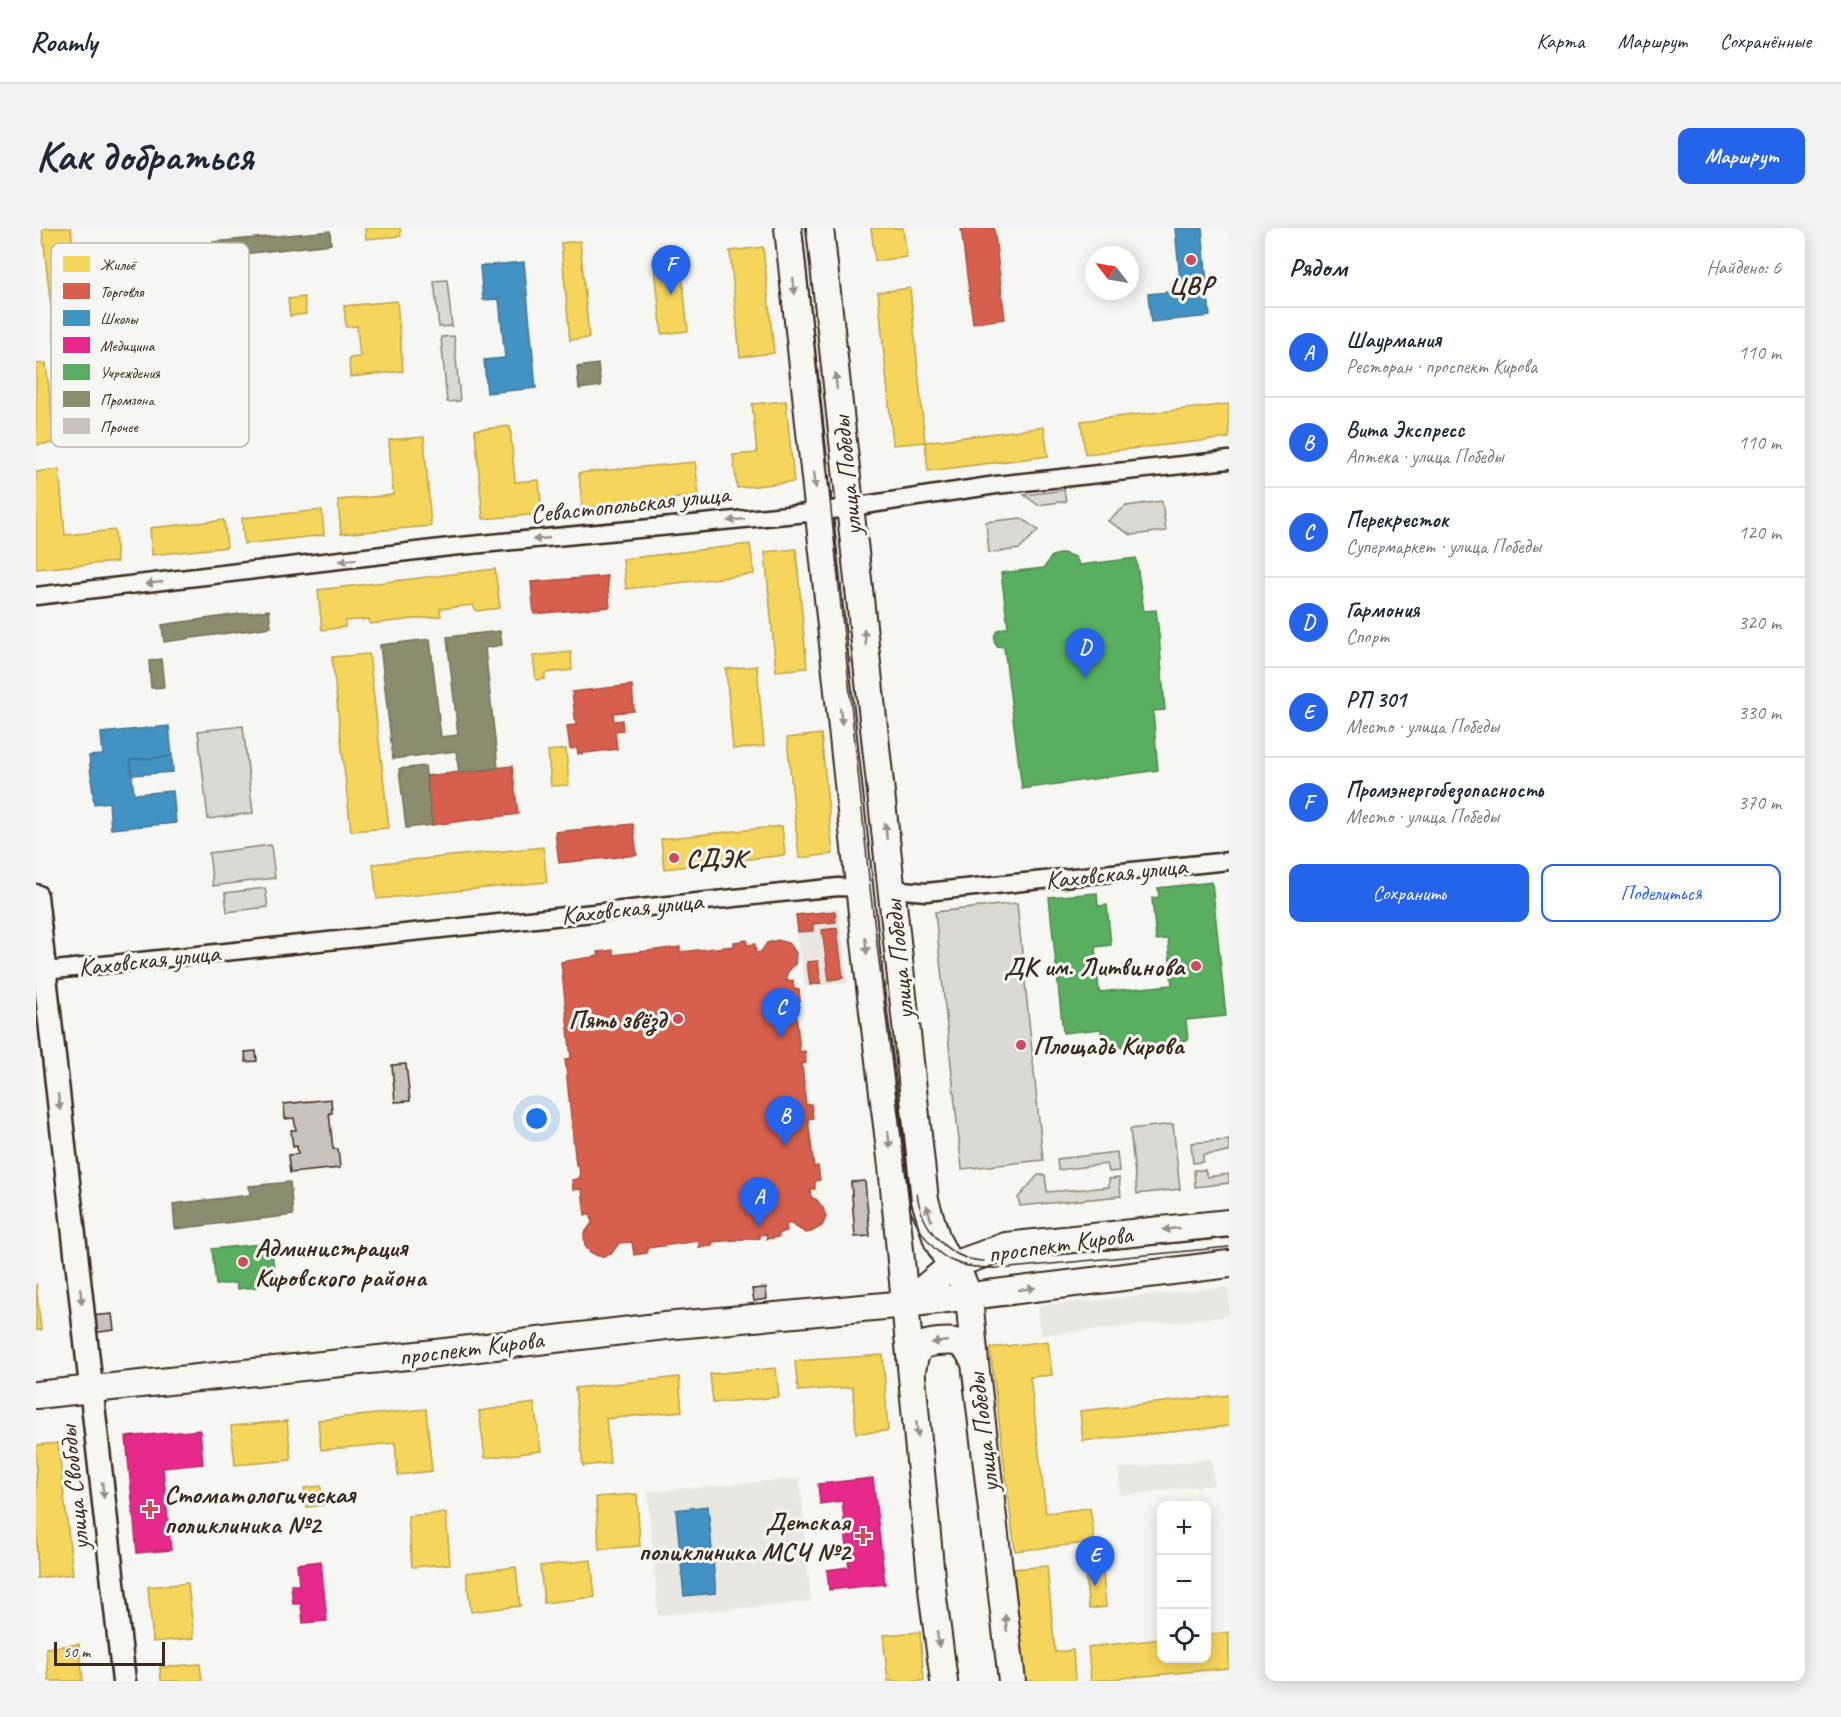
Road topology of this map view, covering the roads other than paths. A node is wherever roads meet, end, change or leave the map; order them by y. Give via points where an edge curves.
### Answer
1 (788, 228) edge
2 (820, 228) edge
3 (1229, 460) edge
4 (850, 507) junction
5 (806, 513) junction
6 (36, 596) edge
7 (1229, 861) edge
8 (860, 888) junction
9 (891, 889) junction
10 (36, 896) edge
11 (40, 972) edge
12 (1229, 1223) edge
13 (1229, 1264) edge
14 (951, 1266) junction
15 (969, 1296) junction
16 (906, 1304) junction
17 (975, 1363) junction
18 (912, 1370) junction
19 (91, 1389) junction
20 (36, 1395) edge
21 (124, 1681) edge
22 (944, 1681) edge
23 (1012, 1681) edge

1 -> 5 main road, улица Победы
4 -> 2 main road, улица Победы
3 - 4 street, Севастопольская улица via 996,485
4 - 5 street, Севастопольская улица
9 -> 4 main road, улица Победы
5 -> 6 street, Севастопольская улица via 450,547
5 -> 8 main road, улица Победы
7 - 9 street, Каховская улица via 926,892
8 - 9 main road, Каховская улица
8 - 11 street, Каховская улица via 838,887 554,916
8 -> 16 main road, улица Победы
14 -> 9 main road, улица Победы via 937,1240 925,1200
10 - 11 street, улица Свободы
11 -> 19 street, улица Свободы
12 -> 14 main road, проспект Кирова via 1006,1246
15 -> 13 main road, проспект Кирова
14 - 15 main road, улица Победы
14 - 16 main road, проспект Кирова
15 - 16 main road, проспект Кирова
15 - 17 main road, улица Победы
16 - 18 main road, улица Победы
16 - 19 main road, проспект Кирова
17 -> 18 main road via 968,1350 954,1341 920,1348
23 -> 17 main road, улица Победы
18 -> 22 main road, улица Победы
19 - 20 main road, проспект Кирова
19 -> 21 street, улица Свободы

